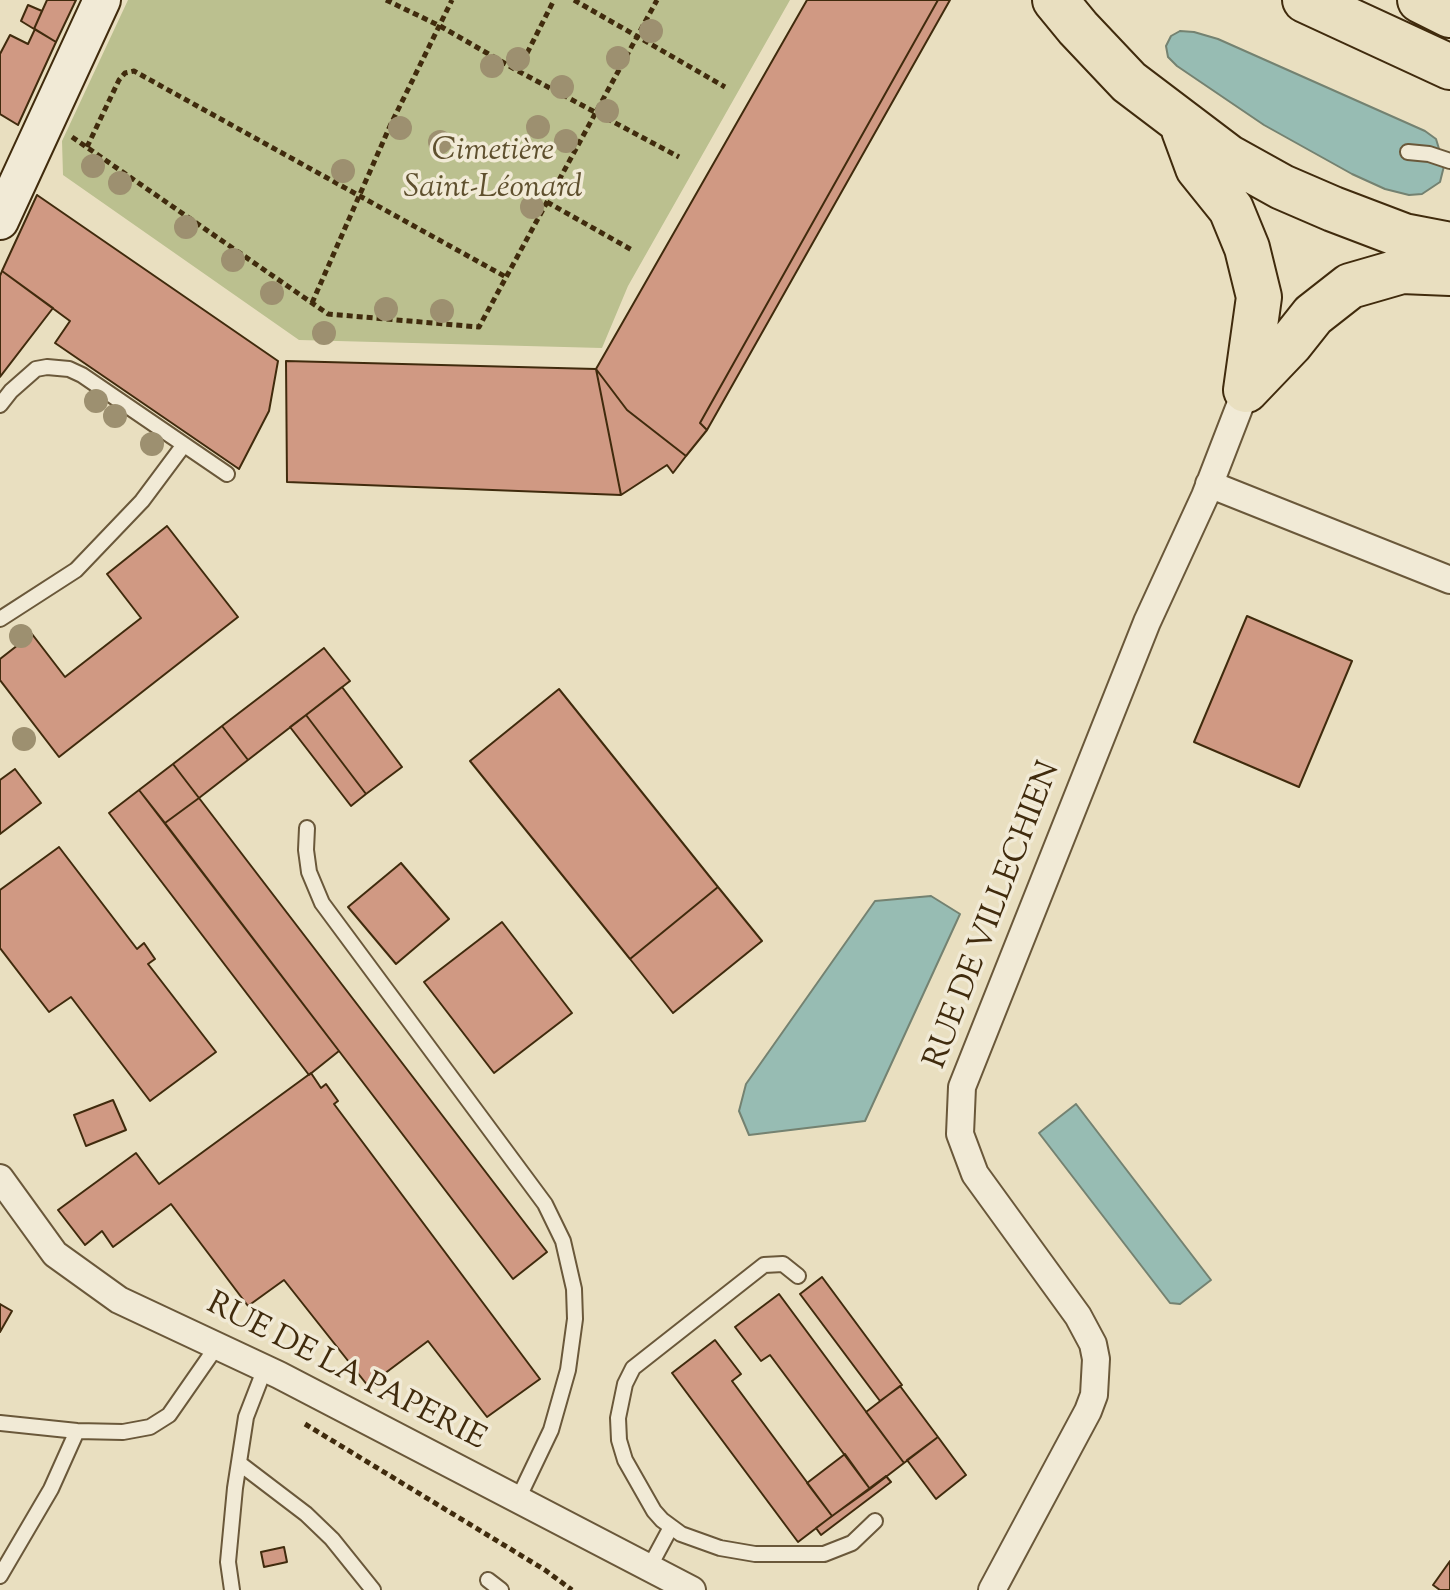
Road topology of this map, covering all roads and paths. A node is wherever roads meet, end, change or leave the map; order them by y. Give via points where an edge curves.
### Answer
1 (102, 0) edge
2 (386, 0) edge
3 (452, 0) edge
4 (554, 0) edge
5 (574, 0) edge
6 (657, 0) edge
7 (1055, 0) edge
8 (1305, 0) edge
9 (1420, 0) edge
10 (1450, 15) edge
11 (440, 26) junction
12 (637, 36) junction
13 (1450, 67) edge
14 (518, 71) junction
15 (725, 87) dead end
16 (596, 112) junction
17 (1182, 124) junction
18 (66, 133) dead end
19 (87, 147) junction
20 (1408, 152) dead end
21 (679, 157) dead end
22 (1450, 161) edge
23 (359, 195) junction
24 (547, 202) junction
25 (0, 221) edge
26 (1450, 245) edge
27 (632, 250) dead end
28 (1450, 273) edge
29 (506, 277) junction
30 (312, 303) junction
31 (1246, 390) junction
32 (0, 405) edge
33 (183, 446) junction
34 (227, 474) dead end
35 (1209, 484) junction
36 (1450, 580) edge
37 (0, 619) edge
38 (307, 828) dead end
39 (2, 1185) edge
40 (798, 1276) dead end
41 (217, 1346) junction
42 (265, 1368) junction
43 (0, 1423) edge
44 (303, 1423) dead end
45 (77, 1431) junction
46 (239, 1463) junction
47 (518, 1499) junction
48 (875, 1521) dead end
49 (671, 1527) junction
50 (649, 1568) junction
51 (0, 1576) edge
52 (488, 1580) dead end
53 (232, 1590) edge
54 (373, 1590) edge
55 (501, 1590) edge
56 (572, 1590) edge
57 (692, 1590) edge
58 (992, 1590) edge

1 - 25 street
2 - 11 path
3 - 11 path
4 - 14 path
5 - 12 path
6 - 12 path
7 - 17 highway via 1129,82
8 - 13 highway
9 - 10 highway
11 - 14 path
11 - 23 path
12 - 15 path
12 - 16 path
14 - 16 path
16 - 21 path
16 - 24 path
17 - 26 highway via 1282,187 1404,236
17 - 31 highway via 1198,168 1231,209 1259,297
18 - 19 path
19 - 23 path via 122,76 134,71
19 - 30 path
20 - 22 lane
23 - 29 path
23 - 30 path
24 - 27 path
24 - 29 path
28 - 31 highway via 1402,271 1350,286 1313,315
29 - 30 path via 479,327 328,314
31 - 35 street, RUE DE VILLECHIEN
32 - 33 lane via 36,369 69,369
33 - 34 lane
33 - 37 lane via 142,501 76,570
35 - 36 street
35 - 58 street, RUE DE VILLECHIEN via 1147,622 962,1087 960,1134 975,1174 1078,1316 1096,1359 1088,1411
38 - 47 lane via 309,872 322,903 545,1204 563,1241 574,1289 568,1370 551,1430
39 - 41 street, RUE DE LA PAPERIE via 55,1254 119,1300
40 - 49 lane via 783,1264 764,1265 633,1368 620,1401 619,1440 654,1511
41 - 42 street, RUE DE LA PAPERIE
41 - 45 lane via 160,1421 123,1432
42 - 46 lane via 246,1417
42 - 47 street, RUE DE LA PAPERIE
43 - 45 lane
44 - 56 path
45 - 51 lane via 51,1489
46 - 53 lane via 228,1562
46 - 54 lane via 306,1514
47 - 50 street, RUE DE LA PAPERIE
48 - 49 lane via 852,1543 811,1556 720,1548
49 - 50 lane
50 - 57 street, RUE DE LA PAPERIE
52 - 55 lane

